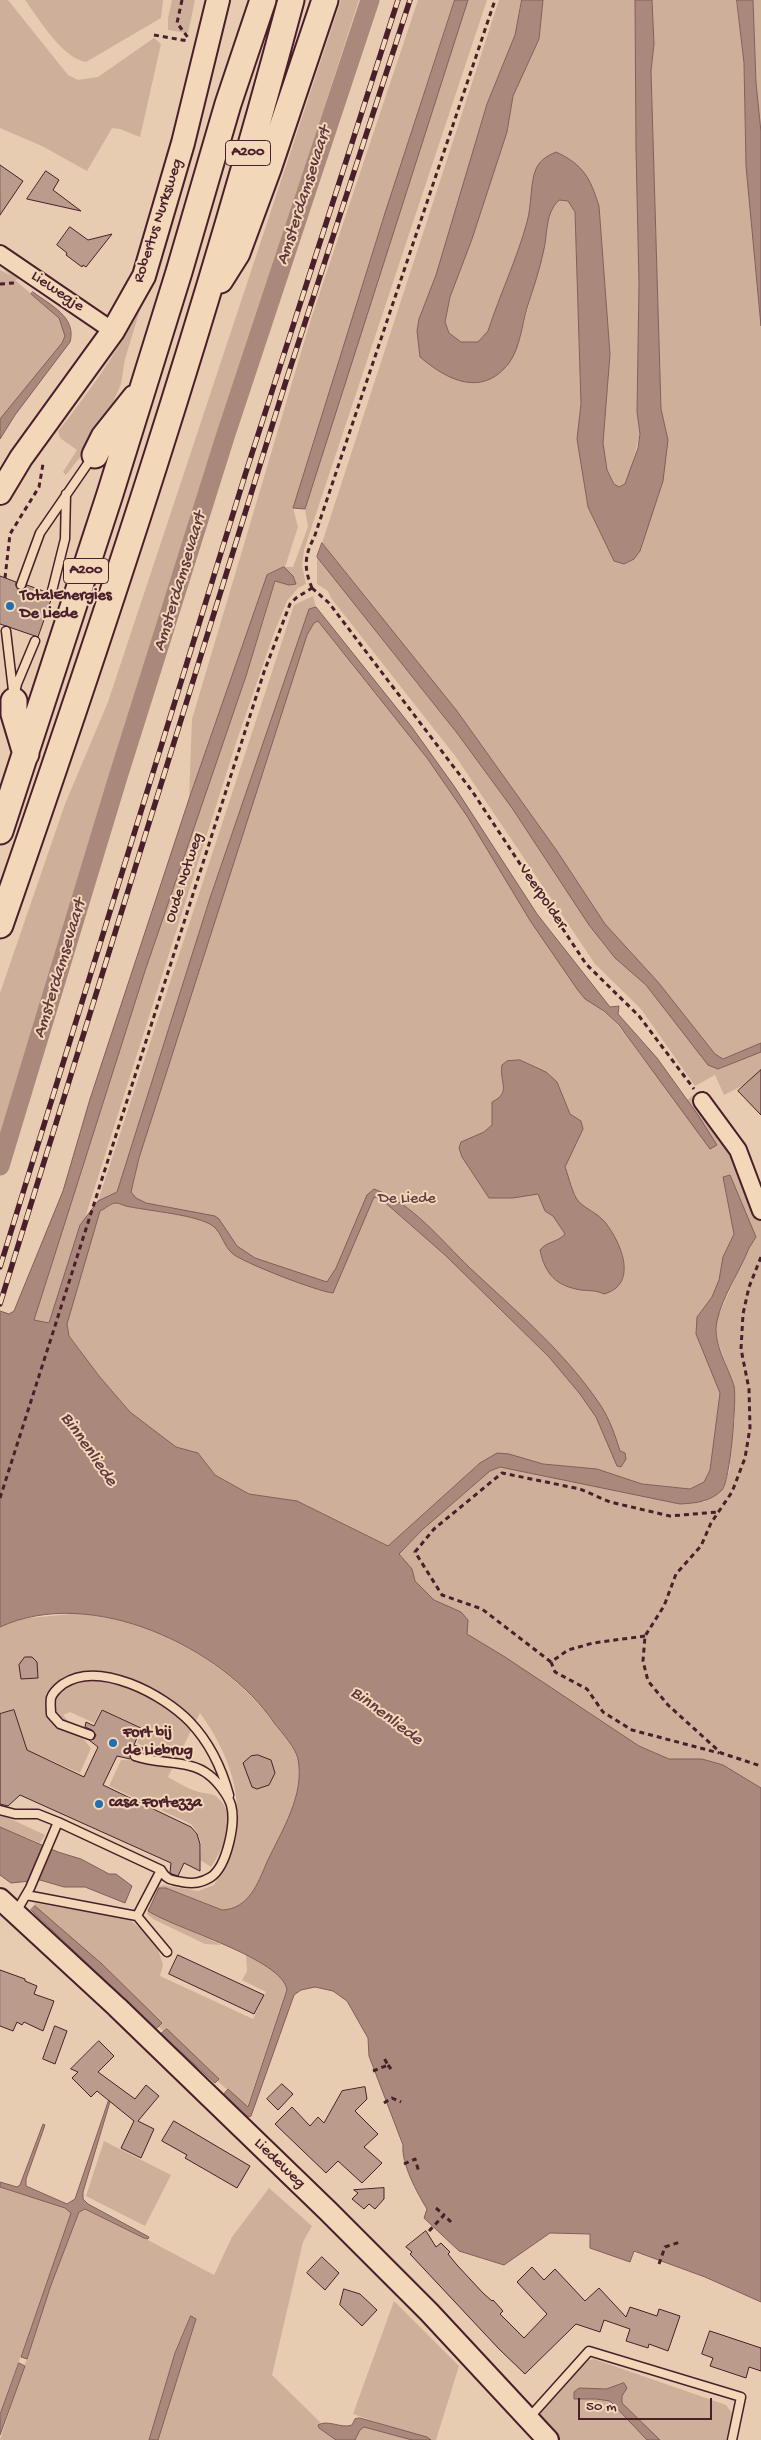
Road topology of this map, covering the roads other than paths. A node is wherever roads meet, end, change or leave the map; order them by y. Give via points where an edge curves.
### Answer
1 (218, 0) edge
2 (248, 0) edge
3 (263, 0) edge
4 (291, 0) edge
5 (325, 0) edge
6 (228, 104) junction
7 (0, 254) edge
8 (204, 305) junction
9 (113, 331) junction
10 (143, 389) junction
11 (95, 454) joint
12 (0, 493) edge
13 (66, 494) junction
14 (21, 585) dead end
15 (50, 595) dead end
16 (6, 631) dead end
17 (35, 641) dead end
18 (14, 701) junction
19 (26, 754) junction
20 (0, 831) edge
21 (0, 925) edge
22 (702, 1101) road end
23 (761, 1211) edge
24 (90, 1735) dead end
25 (136, 1756) dead end
26 (231, 1804) junction
27 (0, 1810) edge
28 (58, 1822) junction
29 (161, 1870) junction
30 (24, 1898) junction
31 (0, 1899) edge
32 (137, 1916) junction
33 (167, 1952) dead end
34 (527, 2420) junction
35 (548, 2440) edge
36 (732, 2440) edge

1 - 9 main road, Robertus Nurksweg via 184,143 150,255 136,293
2 - 6 main road, A200
3 - 6 main road, A200
4 - 8 main road, A200
5 - 8 main road, A200 via 237,253
6 - 10 main road, A200
7 - 9 street, Liewegje
8 - 21 main road, A200 via 96,644
9 - 12 main road, Robertus Nurksweg via 21,458
10 - 11 main road, A200 via 104,437
10 - 19 main road, A200
11 - 13 lane, A200
13 - 14 lane, A200 via 40,533
13 - 15 lane, A200 via 65,539
16 - 18 lane
17 - 18 lane via 17,684
18 - 19 main road via 14,714
19 - 20 main road, A200
22 - 23 street via 738,1150
24 - 26 lane via 60,1724 51,1714 51,1698 58,1688 73,1678 90,1676 120,1680 147,1692 190,1721 204,1739 218,1765
25 - 26 lane via 150,1762 191,1765 208,1774
26 - 29 lane via 233,1826 225,1856 213,1876 196,1884 165,1878
27 - 28 lane via 38,1814
28 - 29 lane
28 - 30 lane
29 - 32 lane
30 - 31 street, Liedeweg
30 - 32 lane
30 - 34 street, Liedeweg via 429,2312
32 - 33 lane
34 - 35 street, Liedeweg
34 - 36 lane via 589,2350 741,2397

